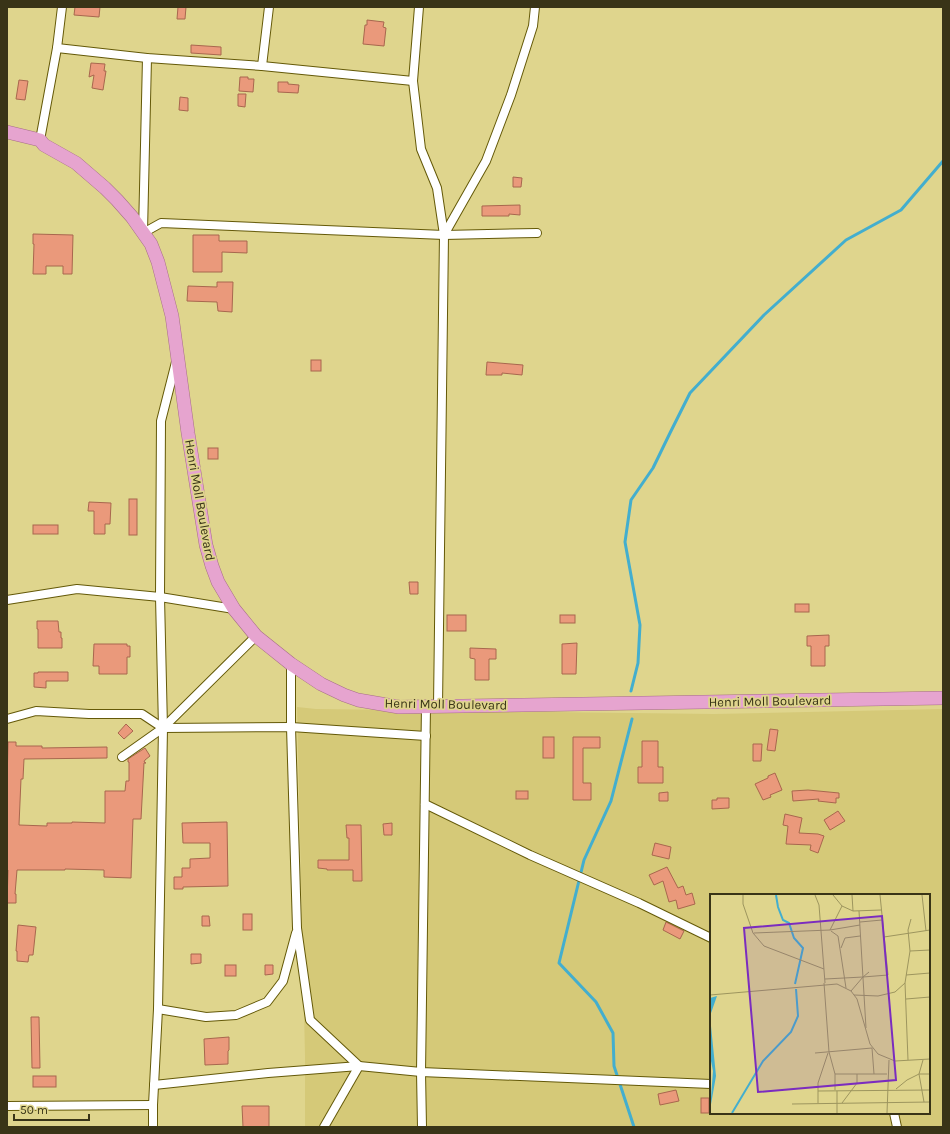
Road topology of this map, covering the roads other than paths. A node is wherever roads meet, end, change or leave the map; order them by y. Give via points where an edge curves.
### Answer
1 (62, 7) edge
2 (269, 7) edge
3 (419, 7) edge
4 (535, 7) edge
5 (57, 48) junction
6 (147, 58) junction
7 (262, 66) junction
8 (413, 81) junction
9 (7, 132) edge
10 (40, 140) junction
11 (143, 233) junction
12 (537, 233) dead end
13 (444, 235) junction
14 (178, 353) junction
15 (160, 596) junction
16 (7, 600) edge
17 (234, 609) junction
18 (256, 636) junction
19 (291, 664) junction
20 (943, 698) edge
21 (432, 706) junction
22 (7, 719) edge
23 (291, 727) junction
24 (162, 728) junction
25 (426, 736) junction
26 (122, 757) dead end
27 (425, 804) junction
28 (297, 928) junction
29 (710, 938) edge
30 (158, 1009) junction
31 (359, 1066) junction
32 (421, 1072) junction
33 (710, 1084) edge
34 (154, 1086) junction
35 (153, 1105) junction
36 (7, 1106) edge
37 (894, 1114) edge
38 (153, 1127) edge
39 (324, 1127) edge
40 (422, 1127) edge
41 (897, 1127) edge

1 - 5 street
2 - 7 street
3 - 8 street
4 - 13 street via 533,26 516,82 486,161
5 - 6 street
5 - 10 street
6 - 7 street
6 - 11 street
7 - 8 street
8 - 13 street via 421,149 437,188
9 - 10 highway, Henri Moll Boulevard
10 - 11 highway, Henri Moll Boulevard via 44,145 76,163 105,188 132,216
11 - 13 street via 161,223
11 - 14 highway, Henri Moll Boulevard via 151,244 158,262 172,316
12 - 13 street
13 - 21 street
14 - 15 street via 161,421
14 - 17 highway, Henri Moll Boulevard via 206,545 218,582
15 - 16 street via 77,589
15 - 17 street
15 - 24 street
17 - 18 highway, Henri Moll Boulevard
18 - 19 highway, Henri Moll Boulevard
18 - 24 street
19 - 21 highway, Henri Moll Boulevard via 322,684 358,700 399,707
19 - 23 street
20 - 21 highway, Henri Moll Boulevard
21 - 25 street
22 - 24 street via 36,711 142,714
23 - 24 street
23 - 25 street
23 - 28 street
24 - 26 street
24 - 30 street
25 - 27 street
27 - 29 street
27 - 32 street
28 - 30 street via 283,982 267,1002 236,1015 206,1017
28 - 31 street via 310,1020
30 - 34 street
31 - 32 street
31 - 34 street
31 - 39 street
32 - 33 street
32 - 40 street
34 - 35 street
35 - 36 street
35 - 38 street
37 - 41 street

